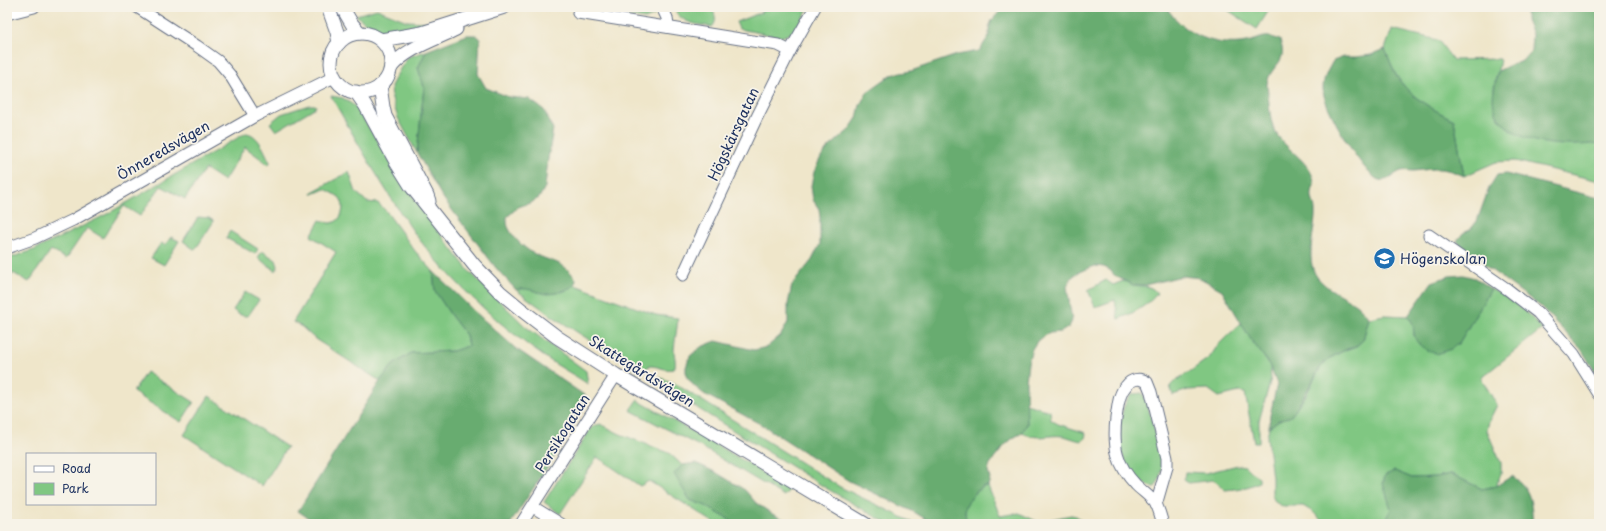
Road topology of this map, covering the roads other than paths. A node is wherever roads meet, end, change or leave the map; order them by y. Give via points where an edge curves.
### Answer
1 (34, 7) edge
2 (137, 7) edge
3 (328, 7) edge
4 (342, 7) edge
5 (662, 7) edge
6 (815, 7) edge
7 (501, 8) edge
8 (578, 13) dead end
9 (7, 14) edge
10 (668, 27) junction
11 (360, 33) junction
12 (381, 40) junction
13 (339, 43) junction
14 (790, 51) junction
15 (391, 67) junction
16 (334, 77) junction
17 (380, 86) junction
18 (356, 92) junction
19 (254, 116) junction
20 (431, 210) junction
21 (1429, 235) dead end
22 (7, 248) edge
23 (683, 275) dead end
24 (616, 375) junction
25 (1599, 394) edge
26 (1156, 505) junction
27 (533, 507) junction
28 (521, 524) edge
29 (561, 524) edge
30 (865, 524) edge
31 (1164, 524) edge

1 - 9 street
2 - 19 street via 218,61 230,75
3 - 13 street
4 - 11 street
5 - 10 street
6 - 14 street, Högskärsgatan
7 - 12 street via 422,33
7 - 15 street via 411,50
8 - 10 street
10 - 14 street via 778,45
11 - 12 street via 370,34
11 - 13 street via 350,35
12 - 15 street via 390,53
13 - 16 street via 332,56
14 - 23 street, Högskärsgatan
15 - 17 street via 386,80
16 - 18 street, Skattegårdsvägen via 343,87
16 - 19 street, Önneredsvägen
17 - 18 street via 370,92
17 - 20 street, Skattegårdsvägen via 385,116 427,195
18 - 20 street, Skattegårdsvägen via 407,180
19 - 22 street, Önneredsvägen via 73,220
20 - 24 street, Skattegårdsvägen via 466,257 500,292 557,337
21 - 25 street via 1538,313 1574,354
24 - 27 street, Persikogatan
24 - 30 street, Skattegårdsvägen
26 - 26 street via 1167,468 1167,458 1151,392 1147,382 1139,379 1126,385 1121,394 1114,433 1116,452 1121,466 1130,478
26 - 31 street
27 - 28 street, Persikogatan
27 - 29 street

